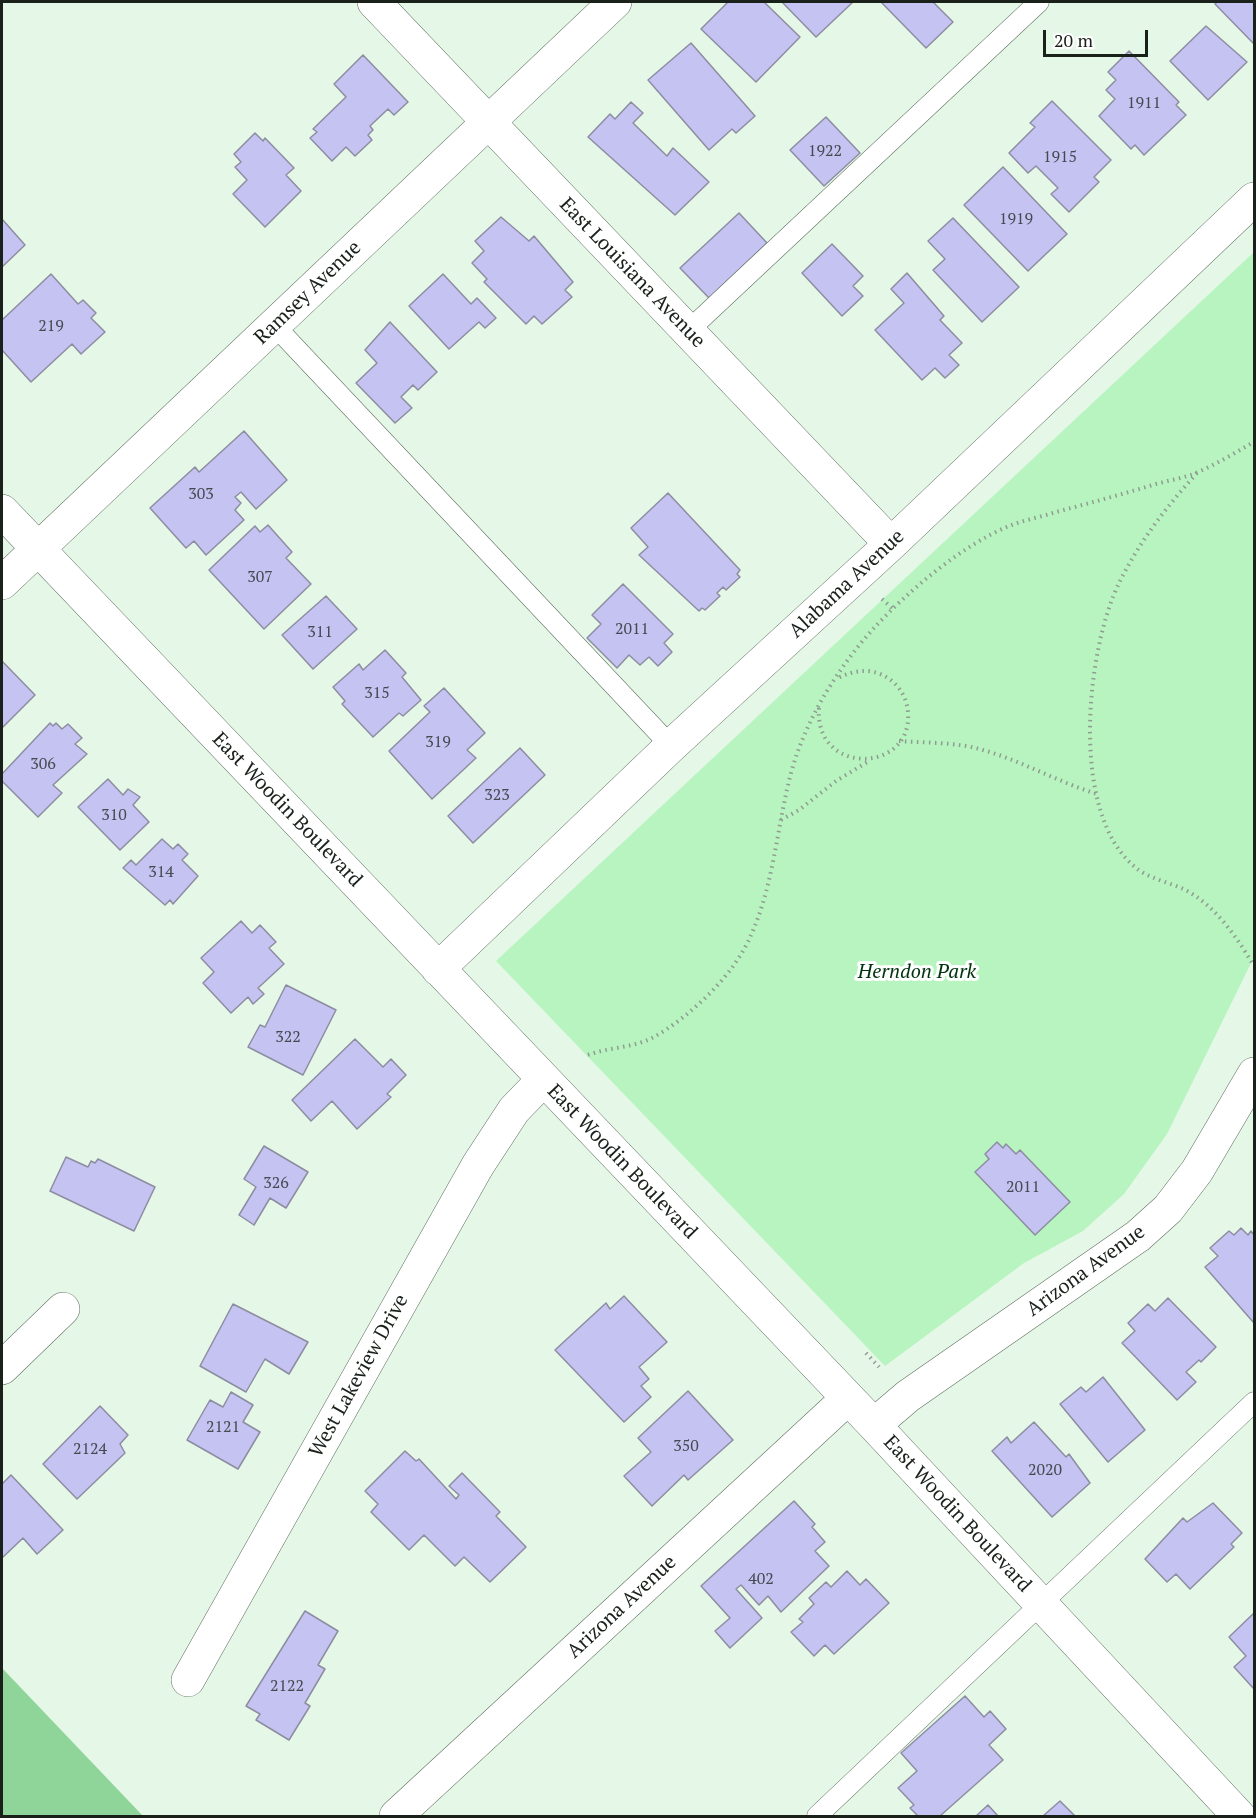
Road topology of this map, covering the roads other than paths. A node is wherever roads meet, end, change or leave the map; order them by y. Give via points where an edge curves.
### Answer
1 (374, 2) edge
2 (615, 2) edge
3 (1039, 2) edge
4 (488, 121) junction
5 (1254, 199) edge
6 (274, 326) junction
7 (688, 331) junction
8 (2, 511) edge
9 (891, 544) junction
10 (38, 549) junction
11 (2, 584) edge
12 (670, 746) junction
13 (438, 969) junction
14 (1254, 1074) edge
15 (543, 1080) junction
16 (63, 1309) dead end
17 (2, 1368) edge
18 (848, 1398) junction
19 (1254, 1402) edge
20 (874, 1425) junction
21 (1041, 1604) junction
22 (188, 1680) dead end
23 (1254, 1807) edge
24 (396, 1816) edge
25 (818, 1816) edge
26 (1239, 1816) edge
27 (1244, 1816) edge

1 - 4 street, East Louisiana Avenue
2 - 4 street, Ramsey Avenue
3 - 7 lane
4 - 6 street, Ramsey Avenue
4 - 7 street, East Louisiana Avenue
5 - 9 street, Alabama Avenue
6 - 10 street, Ramsey Avenue
6 - 12 lane
7 - 9 street, East Louisiana Avenue
8 - 10 street, East Woodin Boulevard
9 - 12 street, Alabama Avenue
10 - 11 street, Ramsey Avenue
10 - 13 street, East Woodin Boulevard
12 - 13 street, Alabama Avenue
13 - 15 street, East Woodin Boulevard
14 - 20 street, Arizona Avenue via 1197,1171 1168,1209 1138,1236 908,1396
15 - 18 street, East Woodin Boulevard
15 - 22 street, West Lakeview Drive via 514,1110 478,1165
16 - 17 street
18 - 20 street, East Woodin Boulevard
18 - 24 street, Arizona Avenue
19 - 21 lane
20 - 21 street, East Woodin Boulevard
21 - 25 lane
21 - 26 street, East Woodin Boulevard
23 - 27 street

